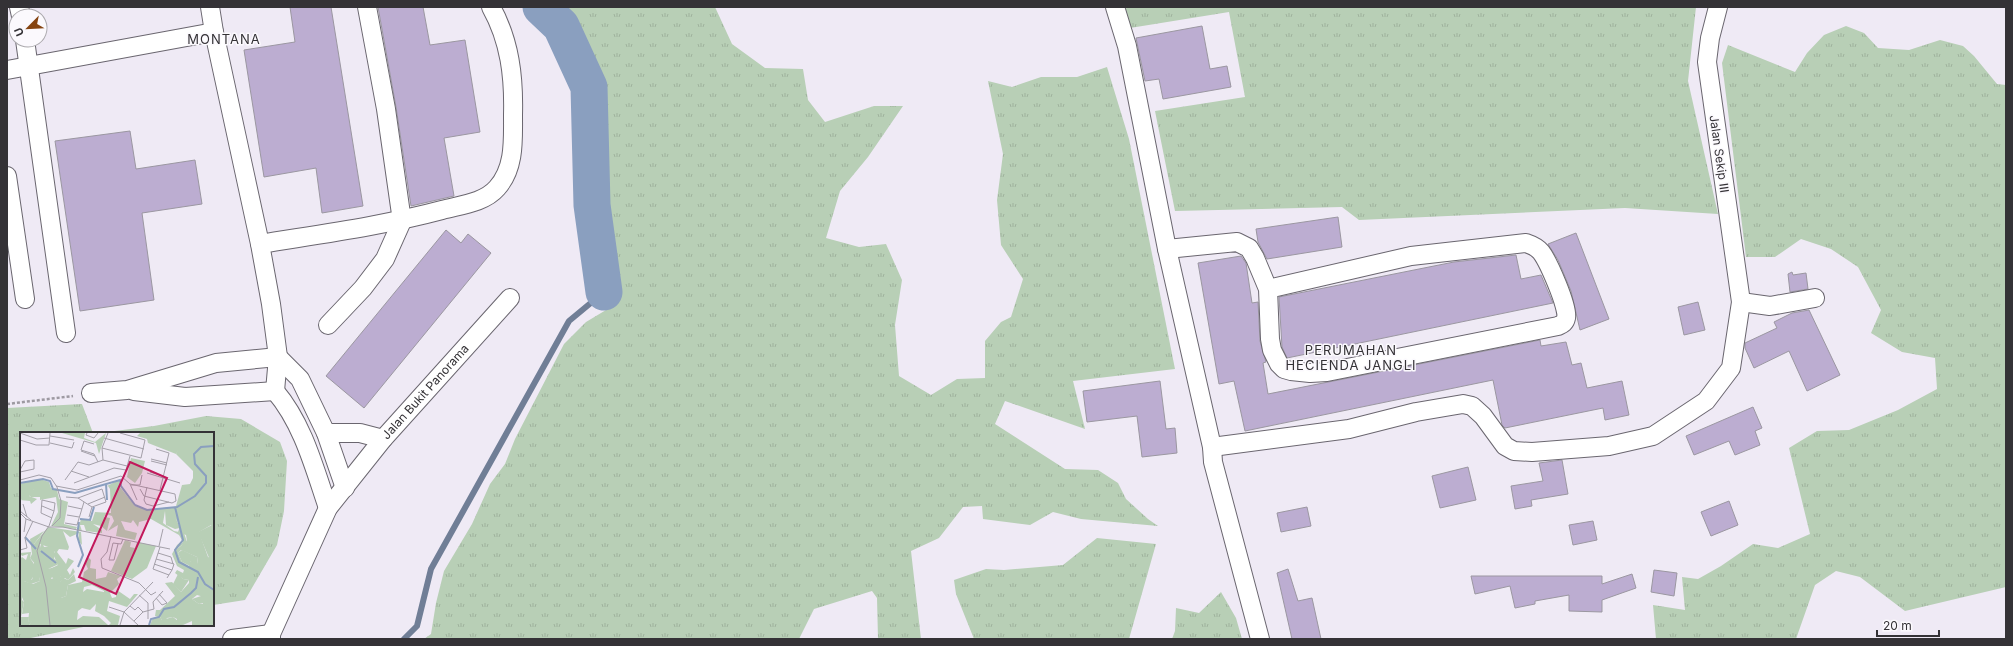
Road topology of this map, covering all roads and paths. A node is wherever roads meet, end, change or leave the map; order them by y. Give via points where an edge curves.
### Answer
1 (210, 7) edge
2 (367, 7) edge
3 (491, 7) edge
4 (1115, 7) edge
5 (1718, 7) edge
6 (214, 32) junction
7 (26, 48) edge
8 (29, 66) junction
9 (7, 70) edge
10 (7, 176) edge
11 (402, 221) junction
12 (260, 244) junction
13 (1167, 249) junction
14 (1268, 289) junction
15 (510, 298) dead end
16 (1815, 298) dead end
17 (25, 299) dead end
18 (1741, 302) junction
19 (328, 325) dead end
20 (66, 333) dead end
21 (278, 357) junction
22 (128, 390) junction
23 (275, 391) junction
24 (91, 393) joint
25 (7, 404) edge
26 (326, 433) junction
27 (383, 439) junction
28 (1212, 447) junction
29 (345, 488) junction
30 (328, 508) junction
31 (271, 637) edge
32 (232, 639) edge
33 (1260, 639) edge

1 - 6 street
2 - 11 street via 386,109
3 - 11 street via 500,22 509,50 514,92 512,152 506,174 497,188 481,199
4 - 13 street via 1127,46
5 - 18 street, Jalan Sekip III via 1706,62
6 - 8 street
6 - 12 street
7 - 8 street
8 - 9 street
8 - 20 street
10 - 17 street
11 - 12 street
11 - 19 street via 385,258 363,288
12 - 21 street
13 - 14 street via 1237,242 1249,248
13 - 28 street
14 - 14 street via 1411,256 1526,243 1534,245 1548,263 1556,279 1567,315 1564,323 1558,326 1310,374 1284,369 1272,350
15 - 27 street, Jalan Bukit Panorama
16 - 18 street via 1770,306
18 - 28 street, Jalan Sekip III via 1731,368 1706,401 1653,436 1609,446 1514,451 1505,446 1472,406 1463,404 1416,412 1349,429
21 - 22 street via 216,363
21 - 23 street
21 - 26 street via 300,379
22 - 23 street via 185,397
22 - 24 street
23 - 30 street via 286,404 305,442
24 - 25 path
26 - 27 street via 360,433
26 - 29 street
27 - 29 street, Jalan Bukit Panorama
28 - 33 street via 1213,462
29 - 30 street, Jalan Bukit Panorama
30 - 31 street, Jalan Bukit Panorama
31 - 32 street

